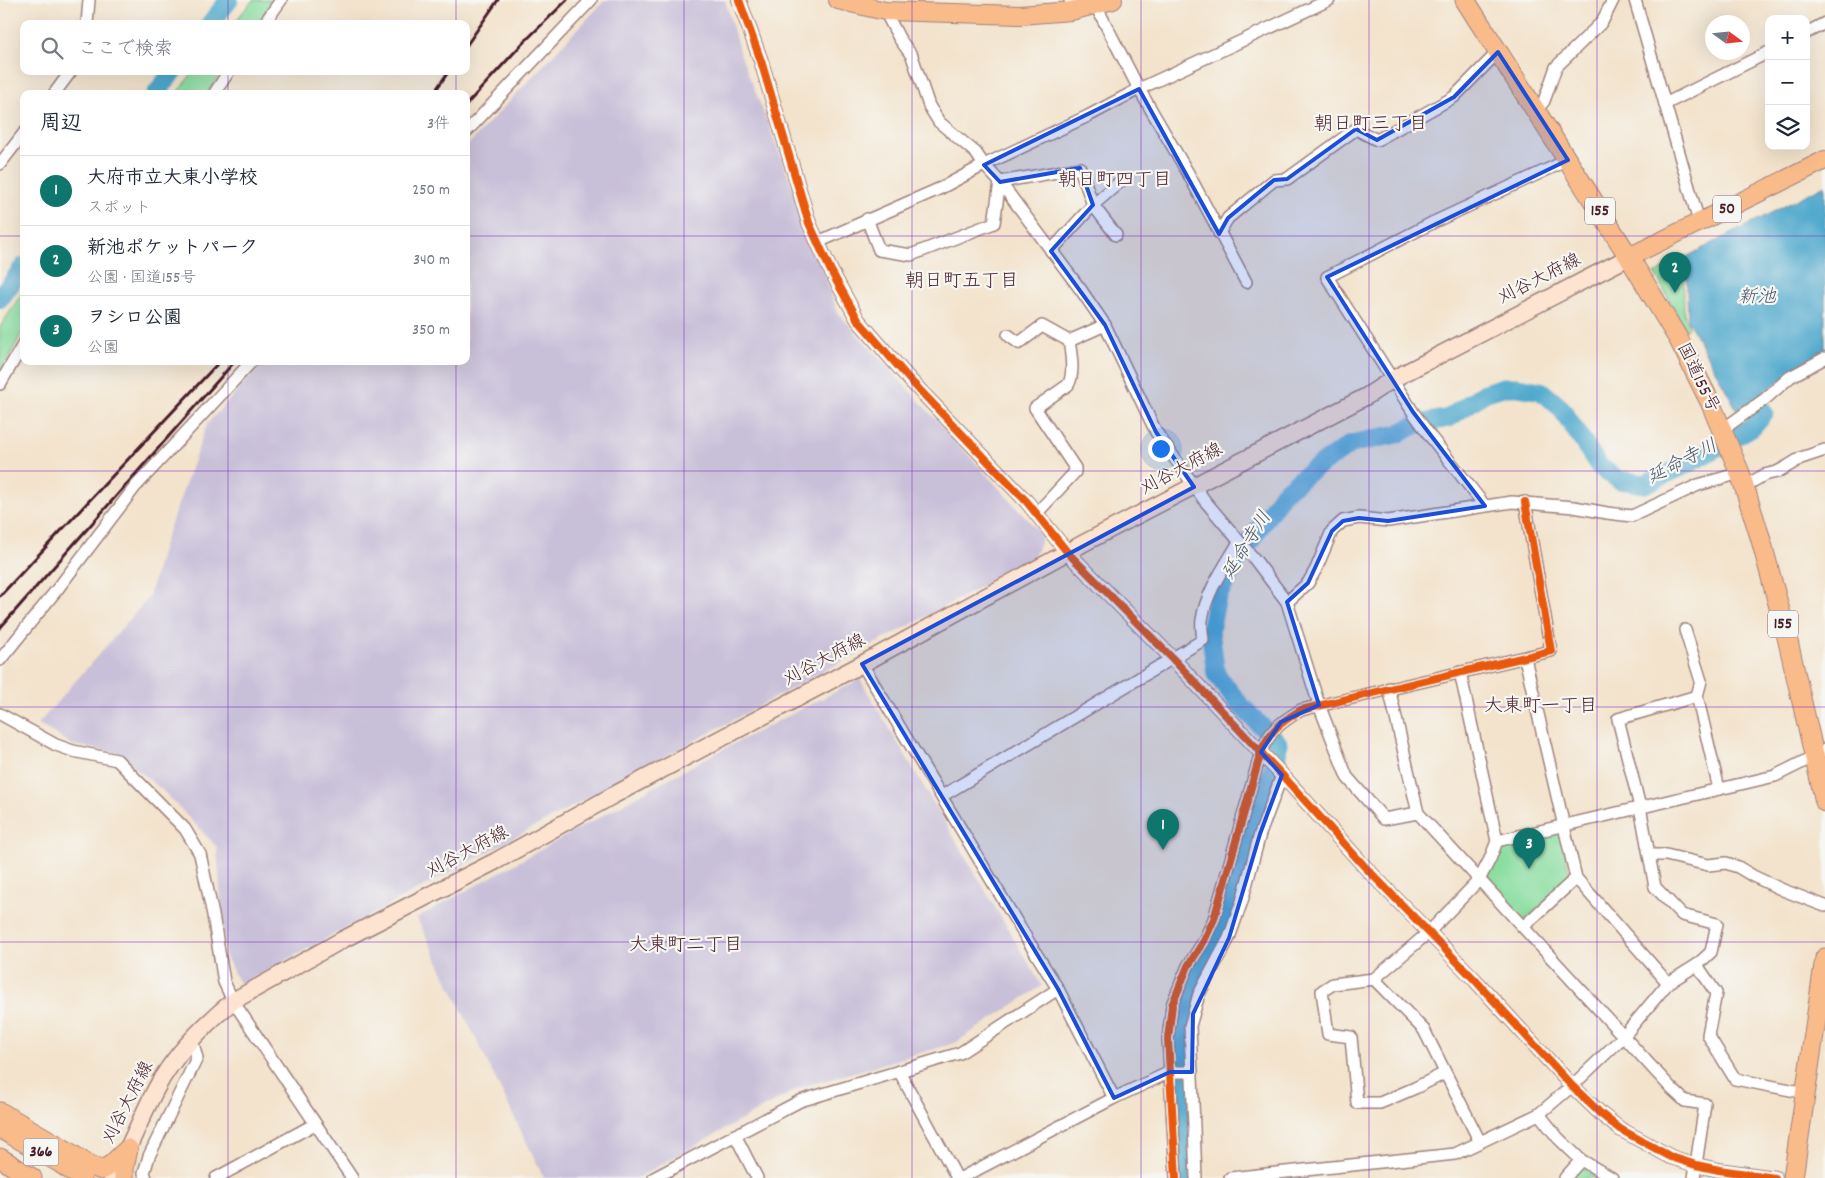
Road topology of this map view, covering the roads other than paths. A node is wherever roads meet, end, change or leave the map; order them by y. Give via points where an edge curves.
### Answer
1 (89, 0) edge
2 (281, 0) edge
3 (591, 0) edge
4 (731, 0) edge
5 (739, 0) edge
6 (1070, 0) edge
7 (1113, 0) edge
8 (1329, 0) edge
9 (1465, 0) edge
10 (1613, 0) edge
11 (1635, 0) edge
12 (851, 1) edge
13 (1091, 7) junction
14 (886, 11) junction
15 (87, 20) edge
16 (267, 20) edge
17 (1825, 23) edge
18 (1810, 31) edge
19 (1498, 52) junction
20 (1765, 54) edge
21 (760, 61) junction
22 (68, 75) edge
23 (226, 75) edge
24 (57, 90) edge
25 (217, 90) edge
26 (1139, 90) junction
27 (1665, 104) junction
28 (1536, 111) junction
29 (470, 128) edge
30 (20, 138) edge
31 (1568, 160) junction
32 (1825, 160) edge
33 (0, 164) edge
34 (984, 165) junction
35 (1121, 181) dead end
36 (1000, 182) junction
37 (1093, 205) junction
38 (867, 220) junction
39 (1699, 222) junction
40 (1220, 233) junction
41 (1116, 235) dead end
42 (818, 242) junction
43 (1051, 250) junction
44 (1629, 257) junction
45 (1246, 282) dead end
46 (1105, 325) junction
47 (1008, 335) dead end
48 (1069, 341) junction
49 (20, 350) edge
50 (1825, 358) edge
51 (248, 365) edge
52 (1393, 379) junction
53 (0, 384) edge
54 (1722, 430) junction
55 (1825, 450) edge
56 (1742, 480) junction
57 (1194, 487) junction
58 (1525, 502) junction
59 (1485, 506) junction
60 (1036, 514) junction
61 (1239, 542) junction
62 (1068, 552) junction
63 (1287, 602) junction
64 (1685, 630) dead end
65 (1172, 658) junction
66 (1525, 658) junction
67 (0, 660) edge
68 (862, 664) junction
69 (1460, 672) junction
70 (1389, 688) junction
71 (1697, 696) junction
72 (1319, 705) junction
73 (0, 714) edge
74 (1261, 752) junction
75 (1820, 753) edge
76 (1282, 775) junction
77 (1719, 789) junction
78 (942, 796) junction
79 (1825, 802) edge
80 (1640, 807) junction
81 (1418, 813) junction
82 (1565, 825) junction
83 (1497, 841) junction
84 (1649, 855) junction
85 (1576, 878) junction
86 (1479, 880) junction
87 (1221, 896) junction
88 (1241, 901) junction
89 (1825, 906) edge
90 (1523, 927) junction
91 (1428, 933) junction
92 (1825, 958) edge
93 (1697, 965) junction
94 (1374, 979) junction
95 (1668, 983) junction
96 (1058, 989) junction
97 (233, 1001) junction
98 (1623, 1037) junction
99 (192, 1040) junction
100 (899, 1071) junction
101 (1171, 1072) junction
102 (1192, 1072) junction
103 (1445, 1073) junction
104 (1572, 1086) junction
105 (1806, 1093) junction
106 (1114, 1098) junction
107 (0, 1112) edge
108 (1539, 1114) junction
109 (315, 1124) junction
110 (0, 1128) edge
111 (735, 1135) junction
112 (1480, 1142) junction
113 (128, 1149) junction
114 (0, 1158) edge
115 (1581, 1160) junction
116 (1695, 1171) edge
117 (32, 1178) edge
118 (82, 1178) edge
119 (112, 1178) edge
120 (124, 1178) edge
121 (146, 1178) edge
122 (216, 1178) edge
123 (352, 1178) edge
124 (654, 1178) edge
125 (757, 1178) edge
126 (957, 1178) edge
127 (961, 1178) edge
128 (1176, 1178) edge
129 (1196, 1178) edge
130 (1230, 1178) edge
131 (1565, 1178) edge
132 (1612, 1178) edge
133 (1775, 1178) edge
134 (1793, 1178) edge

1 - 15 street
2 - 16 street
3 - 29 street
4 - 21 street via 747,42
5 - 21 street
6 - 13 street
7 - 13 main road
8 - 26 street
9 - 19 highway, 国道155号 / 155
10 - 28 street via 1602,22 1556,67 1544,101
11 - 27 street
12 - 14 main road
13 - 14 main road via 1020,16
13 - 26 street
14 - 34 street via 912,56 929,106 939,122 976,153
17 - 18 street
19 - 28 highway, 国道155号 / 155
19 - 40 street via 1454,97 1377,140 1356,128 1287,179 1274,180 1228,218
20 - 27 street
21 - 42 street via 809,223
22 - 24 street
23 - 25 street
26 - 34 street
26 - 40 street
27 - 39 street
28 - 31 highway, 国道155号 / 155
30 - 33 street
31 - 44 highway, 国道155号 / 155
31 - 52 street via 1434,222 1327,277
32 - 39 main road, 50
34 - 36 street
34 - 38 street via 941,188
35 - 37 street
36 - 37 street via 1080,168
36 - 38 street via 994,223 911,255 879,250
36 - 43 street
37 - 41 street
37 - 43 street
38 - 42 street
39 - 44 main road, 50
40 - 45 street
42 - 60 street via 858,320
43 - 46 street
44 - 52 main road, 刈谷大府線
44 - 54 highway, 国道155号 / 155 via 1679,340
46 - 48 street
46 - 57 street via 1156,432
47 - 48 street via 1019,343 1042,326
48 - 60 street via 1072,356 1070,382 1036,408 1075,472
49 - 53 street
50 - 54 street via 1790,377
51 - 67 street via 135,488
52 - 57 main road, 刈谷大府線
52 - 59 street via 1430,436
54 - 56 highway, 国道155号 / 155
55 - 56 street via 1801,458 1777,472
56 - 58 street via 1698,485 1632,516
56 - 75 highway, 国道155号 / 155
57 - 61 street
57 - 62 main road, 刈谷大府線
58 - 59 street
58 - 66 street via 1551,651
59 - 63 street via 1388,521 1359,518 1343,521 1332,531 1308,583
60 - 62 street
61 - 63 street
61 - 65 street via 1218,577 1204,610 1203,640
62 - 65 street
62 - 68 main road, 刈谷大府線
63 - 72 street
64 - 71 street via 1702,681
65 - 74 street
65 - 78 street
66 - 69 street
66 - 82 street
68 - 78 street
68 - 97 main road, 刈谷大府線 via 496,861 334,944
69 - 70 street
69 - 83 street
70 - 72 street
70 - 81 street
71 - 77 street
71 - 80 street via 1618,719
72 - 74 street via 1301,710 1281,722 1266,738
72 - 81 street via 1347,777 1384,819
73 - 97 street via 73,752 117,760 185,829 200,854 224,982
74 - 76 street
74 - 87 street
75 - 77 street via 1775,776
75 - 79 highway, 国道155号 / 155
76 - 88 street via 1260,834
76 - 91 street
77 - 80 street
78 - 96 street
80 - 82 street
80 - 84 street
81 - 86 street
82 - 83 street
82 - 85 street
83 - 86 street
84 - 89 street via 1666,855 1708,865 1726,863 1738,866 1783,890
84 - 93 street via 1655,887 1682,915 1717,924 1711,952
85 - 90 street
85 - 95 street
86 - 90 street
86 - 91 street
87 - 88 street
87 - 101 street via 1214,919 1188,966 1172,1005 1168,1039
88 - 102 street via 1229,938 1199,994 1193,1014 1190,1026
90 - 98 street
91 - 94 street
91 - 104 street
92 - 105 highway
93 - 95 street
93 - 105 street via 1716,993 1708,1035 1735,1079
94 - 103 street via 1424,1030
94 - 103 street via 1333,984 1322,991 1328,1034 1351,1037 1357,1103 1380,1103
95 - 98 street
96 - 100 street via 960,1053
96 - 106 street
97 - 99 main road, 刈谷大府線
97 - 109 street
98 - 104 street
98 - 116 street via 1686,1101 1705,1104
99 - 113 main road, 刈谷大府線 via 157,1086
99 - 121 street via 197,1058 149,1156 144,1173
100 - 111 street via 800,1101
100 - 126 street
101 - 102 street
101 - 106 street
101 - 128 street
102 - 129 street
103 - 112 street
104 - 108 street
104 - 116 street via 1620,1129
105 - 134 highway
106 - 127 street
107 - 113 highway, 366 via 102,1170
108 - 112 street
108 - 115 street
109 - 122 street
109 - 123 street
110 - 118 highway, 366
111 - 124 street
111 - 125 street
112 - 130 street via 1455,1154
113 - 119 main road, 刈谷大府線
113 - 120 highway
114 - 117 highway, 366
115 - 131 street
115 - 132 street
116 - 133 street

